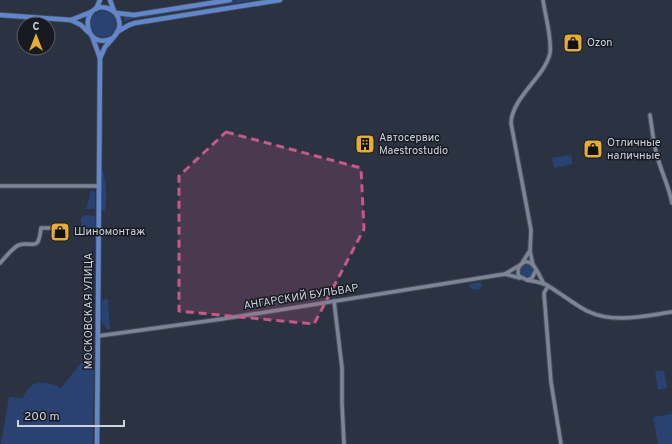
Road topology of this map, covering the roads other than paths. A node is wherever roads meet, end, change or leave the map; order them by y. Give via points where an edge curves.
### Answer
1 (100, 0) edge
2 (110, 0) edge
3 (230, 0) edge
4 (280, 0) edge
5 (543, 0) edge
6 (203, 4) junction
7 (94, 10) junction
8 (204, 12) junction
9 (115, 13) junction
10 (0, 15) edge
11 (72, 20) junction
12 (117, 32) junction
13 (91, 35) junction
14 (113, 38) junction
15 (100, 58) junction
16 (650, 115) dead end
17 (0, 186) edge
18 (99, 186) junction
19 (672, 203) edge
20 (53, 228) dead end
21 (530, 251) junction
22 (0, 262) edge
23 (521, 264) junction
24 (533, 265) junction
25 (536, 270) junction
26 (505, 274) junction
27 (521, 278) junction
28 (527, 280) junction
29 (544, 284) junction
30 (548, 286) junction
31 (334, 301) junction
32 (672, 312) edge
33 (98, 336) junction
34 (97, 444) edge
35 (344, 444) edge
36 (561, 444) edge

1 - 7 main road
2 - 9 main road
3 - 6 main road
4 - 8 main road
5 - 21 street via 550,53 545,65 514,110 511,123 531,230
6 - 8 main road
6 - 9 main road via 134,15
7 - 9 main road via 104,8
7 - 11 main road
7 - 13 main road via 87,22
8 - 12 main road via 129,24
9 - 12 main road via 120,24
10 - 11 main road
11 - 13 main road
12 - 14 main road
13 - 14 main road via 102,40
13 - 15 main road, МОСКОВСКАЯ УЛИЦА
14 - 15 main road
15 - 18 main road, МОСКОВСКАЯ УЛИЦА
16 - 19 street via 655,150 670,190
17 - 18 street
18 - 33 main road, МОСКОВСКАЯ УЛИЦА
20 - 22 street via 41,228 36,244 16,246
21 - 23 street
21 - 24 street
23 - 24 street via 528,262
23 - 26 street, АНГАРСКИЙ БУЛЬВАР
23 - 27 street via 518,268
24 - 25 street
25 - 28 street via 534,276
25 - 29 street
26 - 27 street, АНГАРСКИЙ БУЛЬВАР
26 - 31 street, АНГАРСКИЙ БУЛЬВАР
27 - 28 street
28 - 29 street
29 - 30 street
30 - 32 street via 584,309 604,317 628,318
30 - 36 street via 544,292 550,374
31 - 33 street, АНГАРСКИЙ БУЛЬВАР
31 - 35 street via 342,368
33 - 34 main road, МОСКОВСКАЯ УЛИЦА

